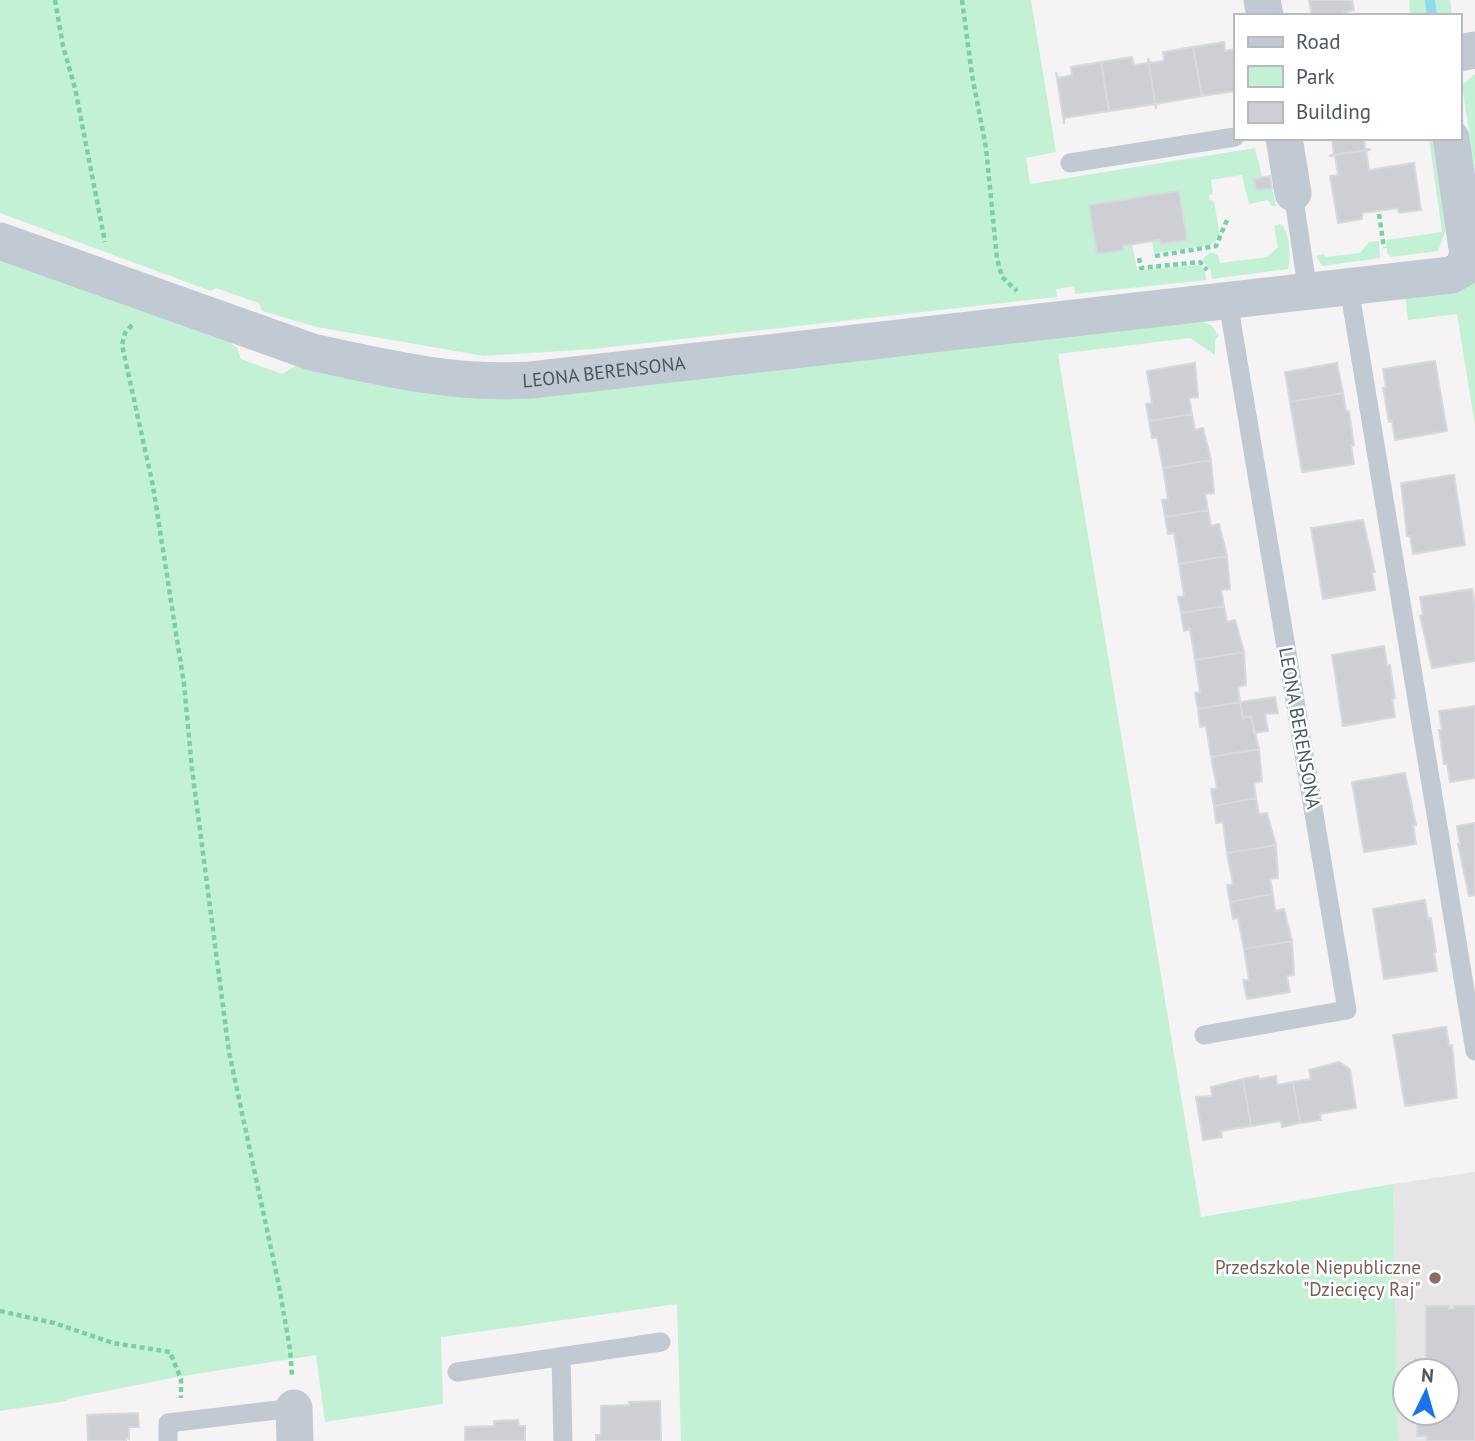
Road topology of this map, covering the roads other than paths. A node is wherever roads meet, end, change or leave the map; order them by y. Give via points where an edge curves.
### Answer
1 (1234, 137) edge
2 (1284, 140) edge
3 (1451, 140) edge
4 (1070, 163) dead end
5 (1293, 193) joint
6 (0, 241) edge
7 (1349, 287) junction
8 (1308, 292) junction
9 (1228, 302) junction
10 (1204, 1035) dead end
11 (1475, 1051) edge
12 (661, 1342) dead end
13 (561, 1357) junction
14 (457, 1372) dead end
15 (295, 1424) edge
16 (168, 1441) edge
17 (564, 1441) edge

1 - 4 lane
2 - 5 street
3 - 7 street, LEONA BERENSONA via 1468,255 1462,269 1451,275
5 - 8 lane
6 - 9 street, LEONA BERENSONA via 312,352 446,377 503,382
7 - 8 street, LEONA BERENSONA
7 - 11 lane
8 - 9 street, LEONA BERENSONA
9 - 10 lane, LEONA BERENSONA via 1347,1010
12 - 13 lane
13 - 14 lane
13 - 17 lane
15 - 16 lane via 168,1423

